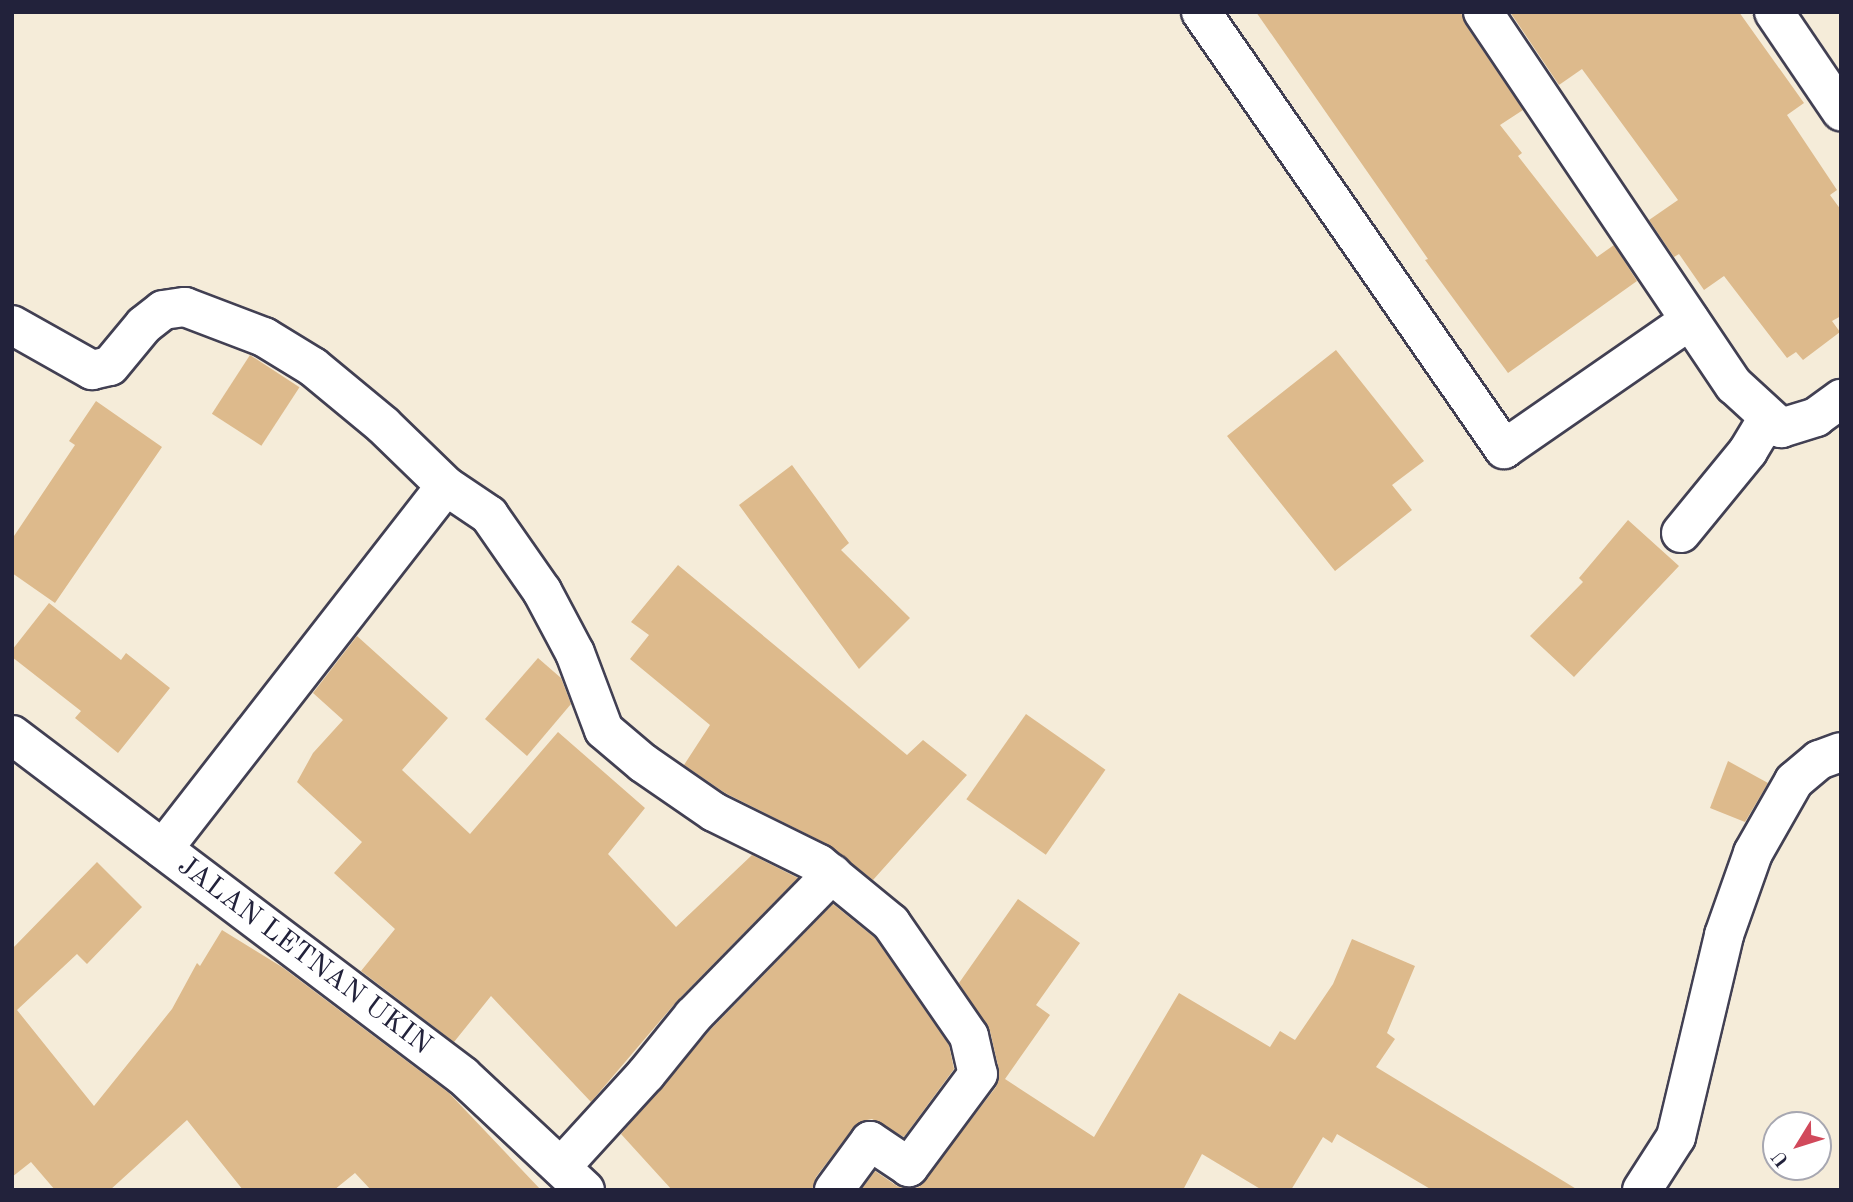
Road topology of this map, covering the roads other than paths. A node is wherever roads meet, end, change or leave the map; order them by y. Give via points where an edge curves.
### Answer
1 (1201, 12) edge
2 (1483, 12) edge
3 (1774, 12) edge
4 (1841, 111) edge
5 (1690, 320) junction
6 (12, 325) edge
7 (1841, 399) edge
8 (1781, 428) junction
9 (446, 486) junction
10 (1681, 533) dead end
11 (12, 735) edge
12 (1841, 752) edge
13 (163, 849) junction
14 (832, 874) junction
15 (573, 1178) edge
16 (834, 1190) edge
17 (1642, 1190) edge

1 - 5 street via 1504,449
2 - 5 street
3 - 4 street
5 - 8 street via 1734,385
6 - 9 street via 92,370 110,366 163,310 185,307 264,337 313,367
7 - 8 street via 1816,417
8 - 10 street via 1764,424 1748,451
9 - 13 street
9 - 14 street via 489,515 542,592 575,653 604,730 714,812
11 - 13 street, JALAN LETNAN UKIN
12 - 17 street via 1819,760 1794,781 1753,853 1724,935 1676,1138
13 - 15 street, JALAN LETNAN UKIN via 463,1076
14 - 15 street via 701,1007 646,1074
14 - 16 street via 891,923 969,1036 978,1073 909,1167 870,1141

